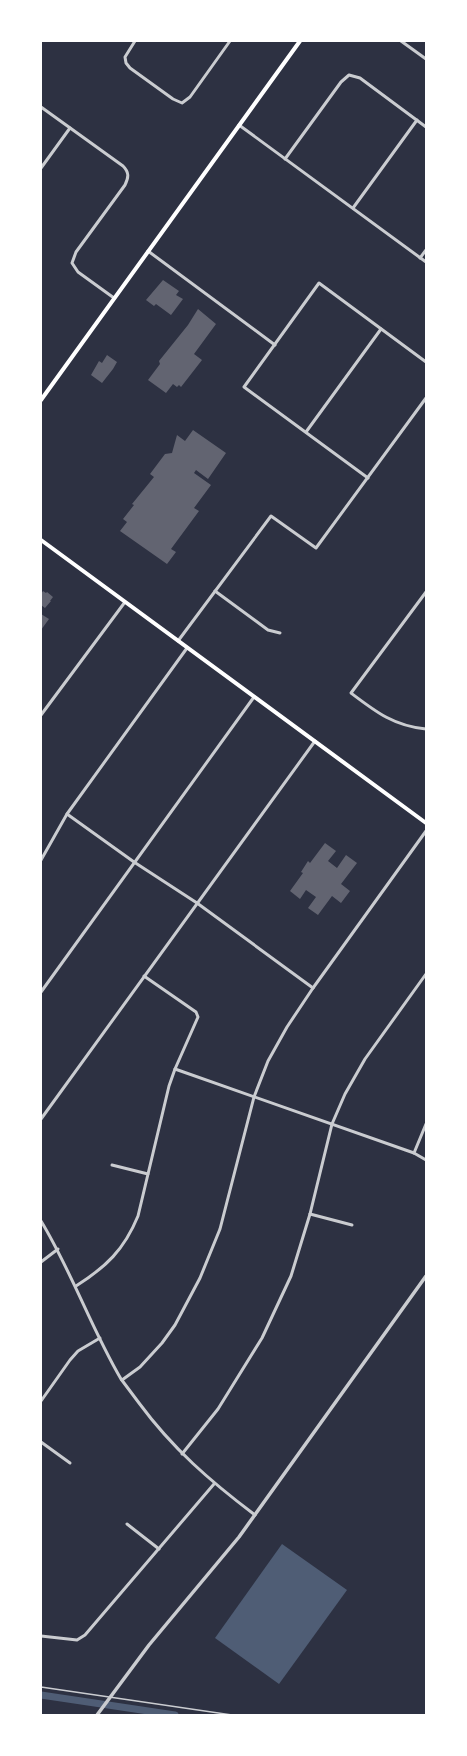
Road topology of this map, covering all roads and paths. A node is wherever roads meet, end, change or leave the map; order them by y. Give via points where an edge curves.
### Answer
1 (135, 41) edge
2 (230, 41) edge
3 (300, 41) edge
4 (402, 41) edge
5 (426, 59) edge
6 (41, 107) edge
7 (417, 120) junction
8 (239, 125) junction
9 (426, 127) edge
10 (70, 128) junction
11 (285, 159) junction
12 (41, 168) edge
13 (353, 208) junction
14 (426, 250) edge
15 (148, 251) junction
16 (420, 258) junction
17 (426, 262) edge
18 (114, 298) junction
19 (381, 329) junction
20 (275, 344) junction
21 (426, 362) edge
22 (426, 398) edge
23 (41, 400) edge
24 (306, 432) junction
25 (368, 478) junction
26 (41, 540) edge
27 (215, 591) junction
28 (426, 592) edge
29 (125, 602) junction
30 (280, 633) dead end
31 (178, 642) junction
32 (187, 648) junction
33 (254, 697) junction
34 (41, 715) edge
35 (426, 729) edge
36 (315, 741) junction
37 (67, 814) junction
38 (426, 824) edge
39 (426, 831) edge
40 (41, 860) edge
41 (134, 862) junction
42 (197, 903) junction
43 (426, 974) edge
44 (144, 976) junction
45 (313, 988) junction
46 (41, 992) edge
47 (175, 1069) junction
48 (254, 1096) junction
49 (41, 1119) edge
50 (332, 1124) junction
51 (426, 1124) edge
52 (414, 1153) junction
53 (426, 1160) edge
54 (112, 1165) dead end
55 (148, 1174) junction
56 (310, 1214) junction
57 (41, 1221) edge
58 (352, 1225) dead end
59 (58, 1249) junction
60 (41, 1262) edge
61 (426, 1276) edge
62 (76, 1286) junction
63 (100, 1338) junction
64 (122, 1380) junction
65 (41, 1401) edge
66 (41, 1442) edge
67 (182, 1454) junction
68 (70, 1463) dead end
69 (214, 1484) junction
70 (255, 1515) junction
71 (127, 1524) dead end
72 (158, 1549) junction
73 (41, 1636) edge
74 (41, 1687) edge
75 (109, 1698) junction
76 (97, 1715) edge
77 (232, 1715) edge

1 - 2 street via 126,54 125,61 130,68 172,99 182,103 190,97
3 - 8 main road
4 - 5 street
6 - 10 street
7 - 9 street
7 - 11 street via 360,78 349,75 341,82
7 - 13 street
8 - 11 street
8 - 15 main road
10 - 12 street
10 - 18 street via 123,166 128,174 125,185 76,252 72,263 78,272
11 - 13 street
13 - 16 street
14 - 16 street
15 - 18 main road
15 - 20 street
16 - 17 street
18 - 23 main road
19 - 20 street via 319,283
19 - 21 street
19 - 24 street
20 - 24 street via 244,387
22 - 25 street
24 - 25 street
25 - 27 street via 316,548 271,516
26 - 29 main road
27 - 30 street via 268,630
27 - 31 street
28 - 35 street via 352,693 383,717 410,728
29 - 31 main road
29 - 34 street
31 - 32 main road
32 - 33 main road
32 - 37 street
33 - 36 main road
33 - 41 street
36 - 38 main road
36 - 42 street
37 - 40 street
37 - 41 street
39 - 45 street
41 - 42 street
41 - 46 street
42 - 44 street
42 - 45 street
43 - 50 street via 365,1059
44 - 47 street via 198,1015
44 - 49 street
45 - 48 street via 268,1061
47 - 48 street
47 - 55 street
48 - 50 street
48 - 64 street via 220,1229 203,1272 175,1325 162,1343
50 - 52 street
50 - 56 street
51 - 52 street
52 - 53 street
54 - 55 street
55 - 62 street via 138,1216 125,1243 98,1272
56 - 58 street
56 - 67 street via 291,1276 262,1338 230,1393
57 - 59 street
59 - 60 street
59 - 62 street
61 - 70 street
62 - 63 street
63 - 64 street
63 - 65 street via 78,1351
64 - 67 street via 151,1419
66 - 68 street
67 - 69 street
69 - 70 street
69 - 72 street
70 - 75 street
71 - 72 street
72 - 73 street via 81,1639
74 - 75 lane
75 - 76 street
75 - 77 lane

